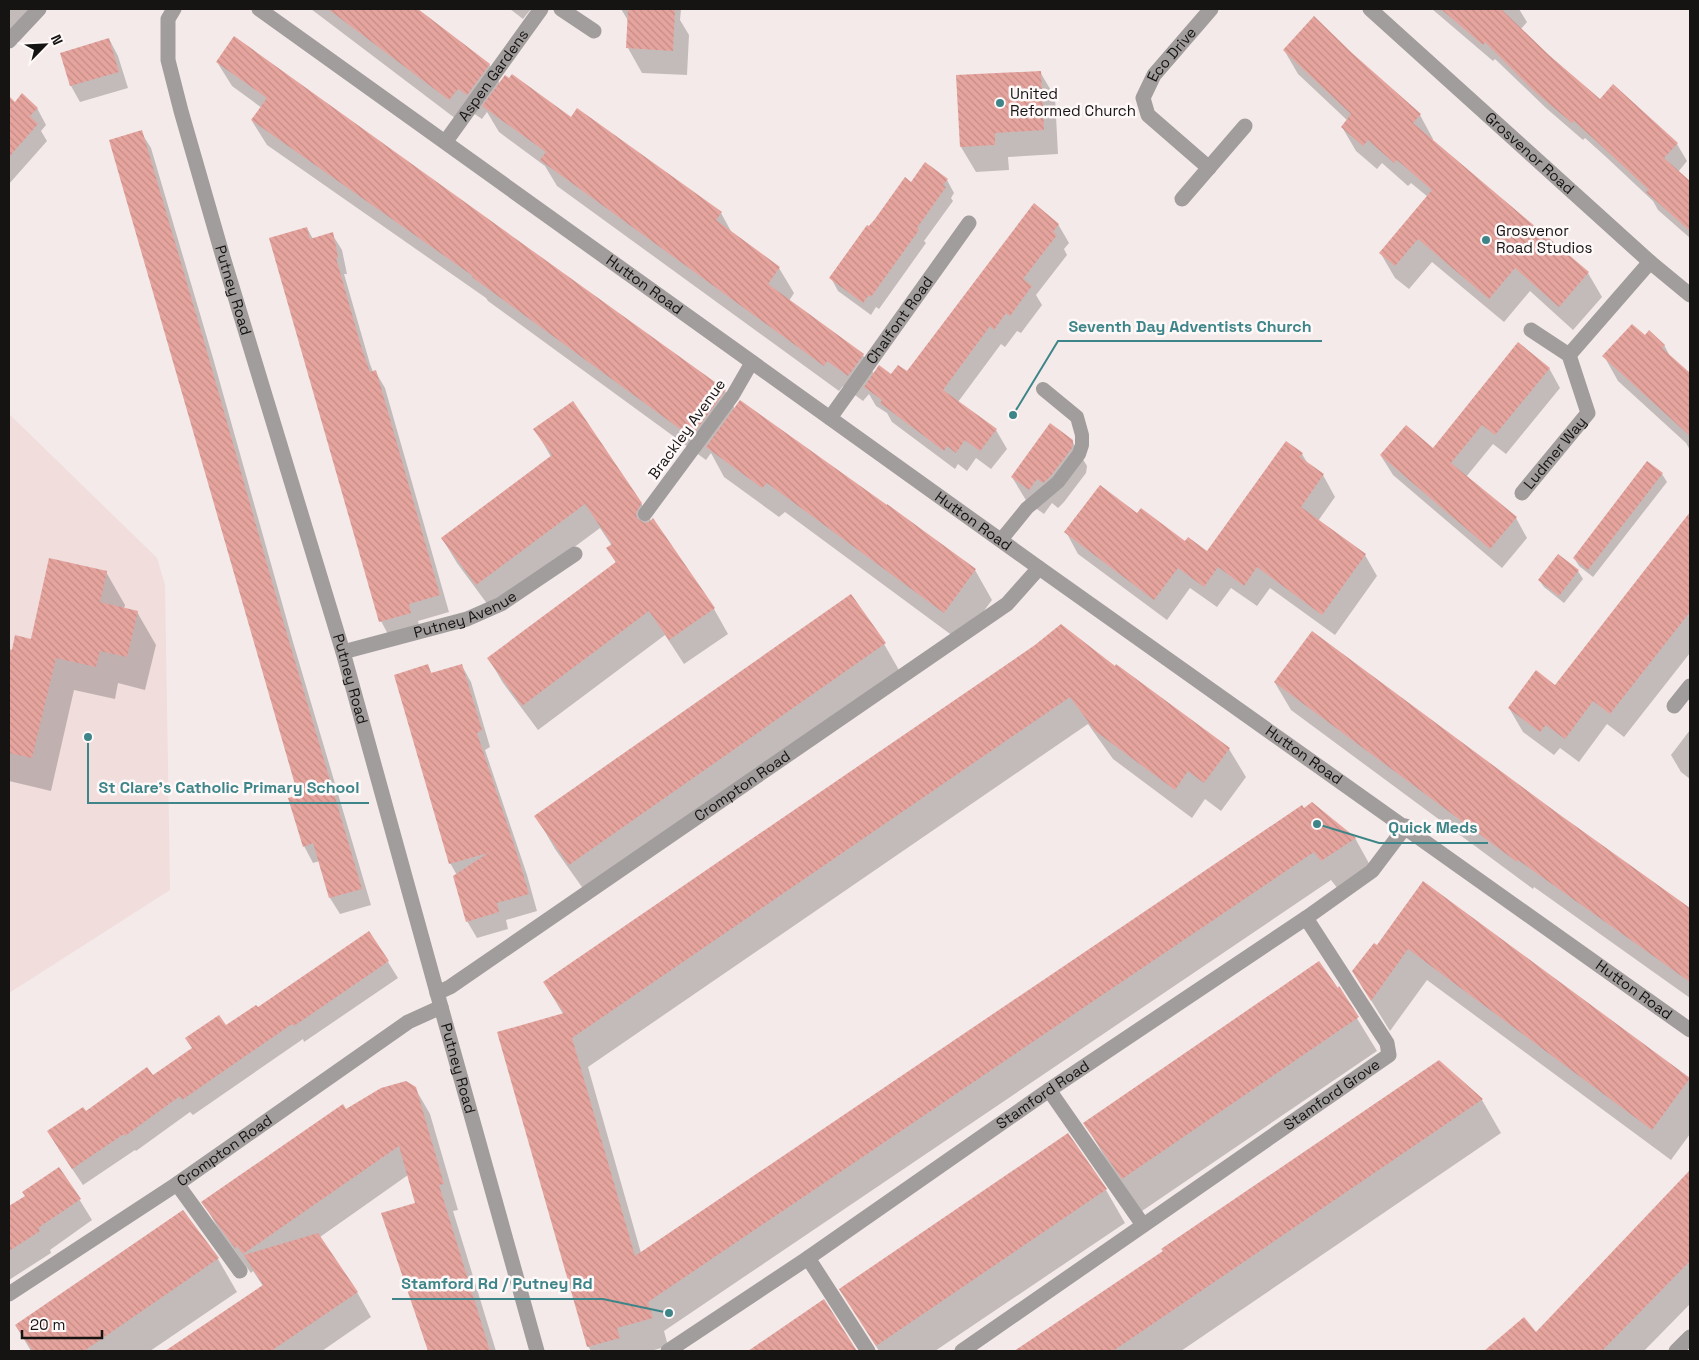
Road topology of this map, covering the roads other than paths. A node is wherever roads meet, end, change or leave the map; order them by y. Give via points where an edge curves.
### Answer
1 (39, 9) edge
2 (174, 9) edge
3 (259, 9) edge
4 (541, 9) edge
5 (561, 9) edge
6 (1211, 9) edge
7 (1370, 9) edge
8 (594, 31) dead end
9 (9, 40) edge
10 (1245, 126) dead end
11 (446, 141) junction
12 (1209, 168) junction
13 (1182, 199) dead end
14 (969, 223) dead end
15 (1650, 262) junction
16 (1690, 295) edge
17 (1531, 330) dead end
18 (1569, 355) junction
19 (752, 362) junction
20 (1043, 389) dead end
21 (830, 418) junction
22 (1522, 494) dead end
23 (645, 514) dead end
24 (1001, 540) junction
25 (575, 554) dead end
26 (1039, 568) junction
27 (343, 652) junction
28 (1690, 686) edge
29 (1674, 706) dead end
30 (1406, 826) junction
31 (1306, 918) junction
32 (439, 1000) junction
33 (1690, 1030) edge
34 (1049, 1090) junction
35 (177, 1184) junction
36 (1143, 1225) junction
37 (808, 1258) junction
38 (240, 1271) dead end
39 (9, 1294) edge
40 (1690, 1337) edge
41 (538, 1351) edge
42 (668, 1351) edge
43 (868, 1351) edge
44 (962, 1351) edge
45 (1676, 1351) edge

1 - 9 street
2 - 27 street, Putney Road via 168,20 168,60 181,111
3 - 11 street, Hutton Road
4 - 11 street, Aspen Gardens
5 - 8 street
6 - 12 street, Eco Drive via 1154,75 1143,98 1148,115
7 - 15 street, Grosvenor Road
10 - 12 street
11 - 19 street, Hutton Road
12 - 13 street
14 - 21 street, Chalfont Road
15 - 16 street, Grosvenor Road
15 - 18 street
17 - 18 street
18 - 22 street, Ludmer Way via 1588,412
19 - 21 street, Hutton Road
19 - 23 lane, Brackley Avenue via 733,395
20 - 24 lane via 1077,416 1082,445 1058,482 1026,508
21 - 24 street, Hutton Road
24 - 26 street, Hutton Road
25 - 27 street, Putney Avenue via 501,604 467,619
26 - 30 street, Hutton Road
26 - 32 street, Crompton Road via 1007,604 450,987
27 - 32 street, Putney Road
28 - 29 street
30 - 31 street, Stamford Road via 1372,871
30 - 33 street, Hutton Road
31 - 34 street, Stamford Road
31 - 36 street, Stamford Grove via 1387,1043 1389,1055
32 - 35 street, Crompton Road
32 - 41 street, Putney Road
34 - 36 street
34 - 37 street, Stamford Road
35 - 38 street
35 - 39 street, Crompton Road
36 - 44 street, Stamford Grove
37 - 42 street, Stamford Road
37 - 43 street
40 - 45 street

